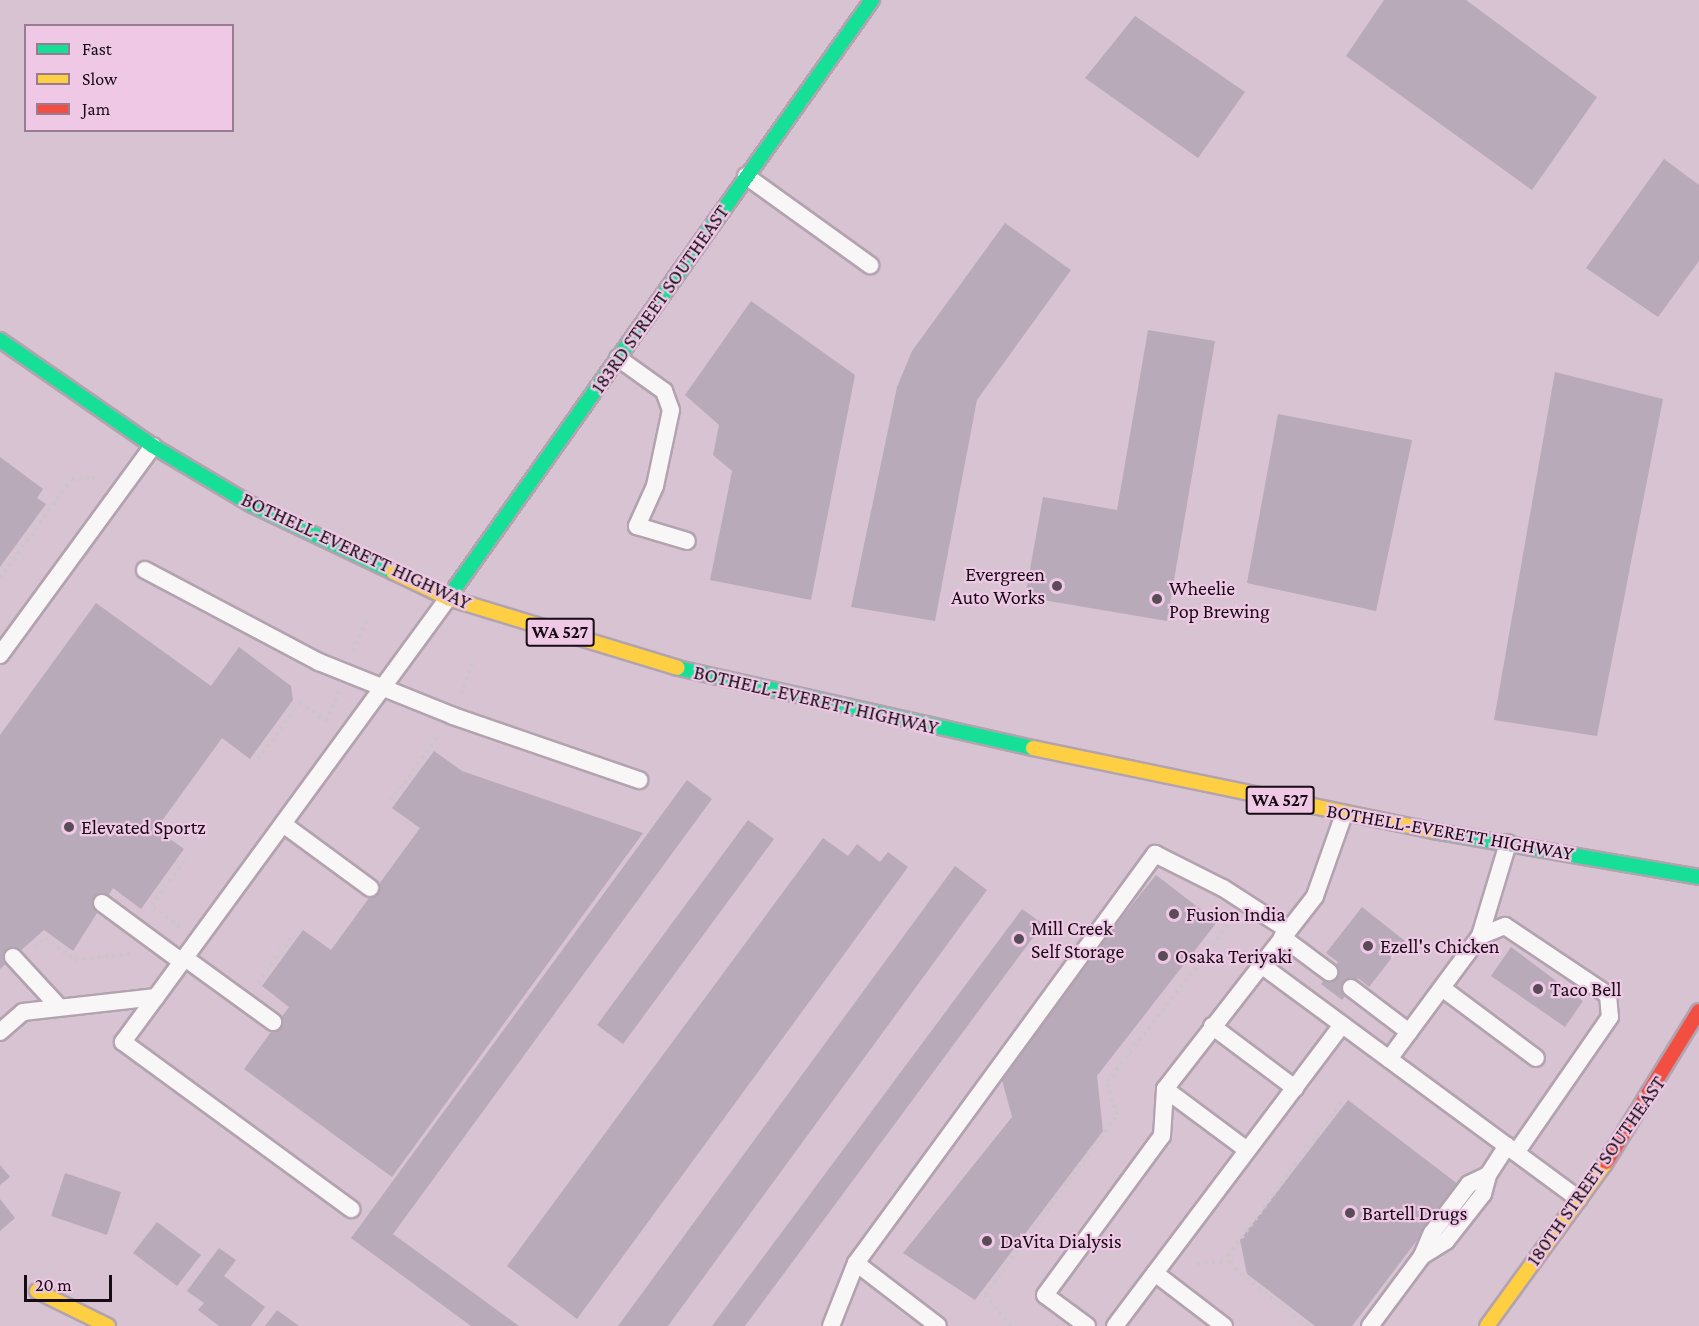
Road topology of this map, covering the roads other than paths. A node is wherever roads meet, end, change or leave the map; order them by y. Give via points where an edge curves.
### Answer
1 (872, 0) edge
2 (746, 176) junction
3 (870, 265) dead end
4 (0, 340) edge
5 (618, 358) junction
6 (153, 446) junction
7 (687, 540) dead end
8 (146, 570) dead end
9 (448, 598) junction
10 (0, 655) edge
11 (382, 688) junction
12 (639, 780) dead end
13 (1344, 814) junction
14 (283, 824) junction
15 (1508, 843) junction
16 (1699, 877) edge
17 (370, 888) dead end
18 (102, 903) dead end
19 (1285, 933) junction
20 (1480, 936) junction
21 (15, 959) road end
22 (183, 960) junction
23 (1260, 964) junction
24 (1329, 972) dead end
25 (1351, 988) dead end
26 (1442, 988) junction
27 (156, 997) junction
28 (60, 1008) junction
29 (1699, 1011) edge
30 (273, 1022) dead end
31 (1342, 1025) junction
32 (1212, 1026) junction
33 (0, 1032) edge
34 (1409, 1032) junction
35 (1536, 1058) dead end
36 (1389, 1059) junction
37 (1295, 1088) junction
38 (1165, 1089) junction
39 (1247, 1150) junction
40 (1512, 1150) junction
41 (1579, 1199) junction
42 (351, 1209) dead end
43 (856, 1263) junction
44 (1155, 1273) junction
45 (37, 1291) dead end
46 (108, 1326) edge
47 (831, 1326) edge
48 (938, 1326) edge
49 (1087, 1326) edge
50 (1115, 1326) edge
51 (1224, 1326) edge
52 (1370, 1326) edge
53 (1487, 1326) edge

1 - 2 main road, 183RD STREET SOUTHEAST
2 - 3 lane
2 - 5 main road, 183RD STREET SOUTHEAST
4 - 6 main road, BOTHELL-EVERETT HIGHWAY / WA 527
5 - 7 lane via 664,391 671,410 655,486 637,526
5 - 9 main road, 183RD STREET SOUTHEAST
6 - 9 main road, BOTHELL-EVERETT HIGHWAY / WA 527 via 252,505
6 - 10 lane
8 - 11 lane via 249,629
9 - 11 lane
9 - 13 main road, BOTHELL-EVERETT HIGHWAY / WA 527 via 726,684
11 - 12 lane
11 - 14 lane
13 - 15 main road, BOTHELL-EVERETT HIGHWAY / WA 527
13 - 19 lane via 1315,896
14 - 17 lane
14 - 22 lane
15 - 16 main road, BOTHELL-EVERETT HIGHWAY / WA 527
15 - 20 lane
18 - 22 lane
19 - 23 lane
19 - 24 lane
19 - 43 lane via 1155,854
20 - 26 lane
20 - 40 lane via 1505,926 1608,995 1610,1017
21 - 28 lane
22 - 27 lane
22 - 30 lane
23 - 31 lane
23 - 32 lane
25 - 34 lane
26 - 34 lane
26 - 35 lane
27 - 28 lane
27 - 42 lane via 123,1042
28 - 33 lane via 23,1012
29 - 41 main road, 180TH STREET SOUTHEAST
31 - 36 lane
31 - 37 lane
32 - 37 lane
32 - 38 lane
34 - 36 lane
36 - 40 lane
37 - 39 lane
38 - 39 lane
38 - 49 lane via 1162,1136 1045,1295
39 - 44 lane
40 - 41 lane
40 - 52 lane via 1488,1174 1483,1194 1446,1240 1422,1256
41 - 53 main road, 180TH STREET SOUTHEAST
43 - 47 lane
43 - 48 lane
44 - 50 lane
44 - 51 lane
45 - 46 main road

